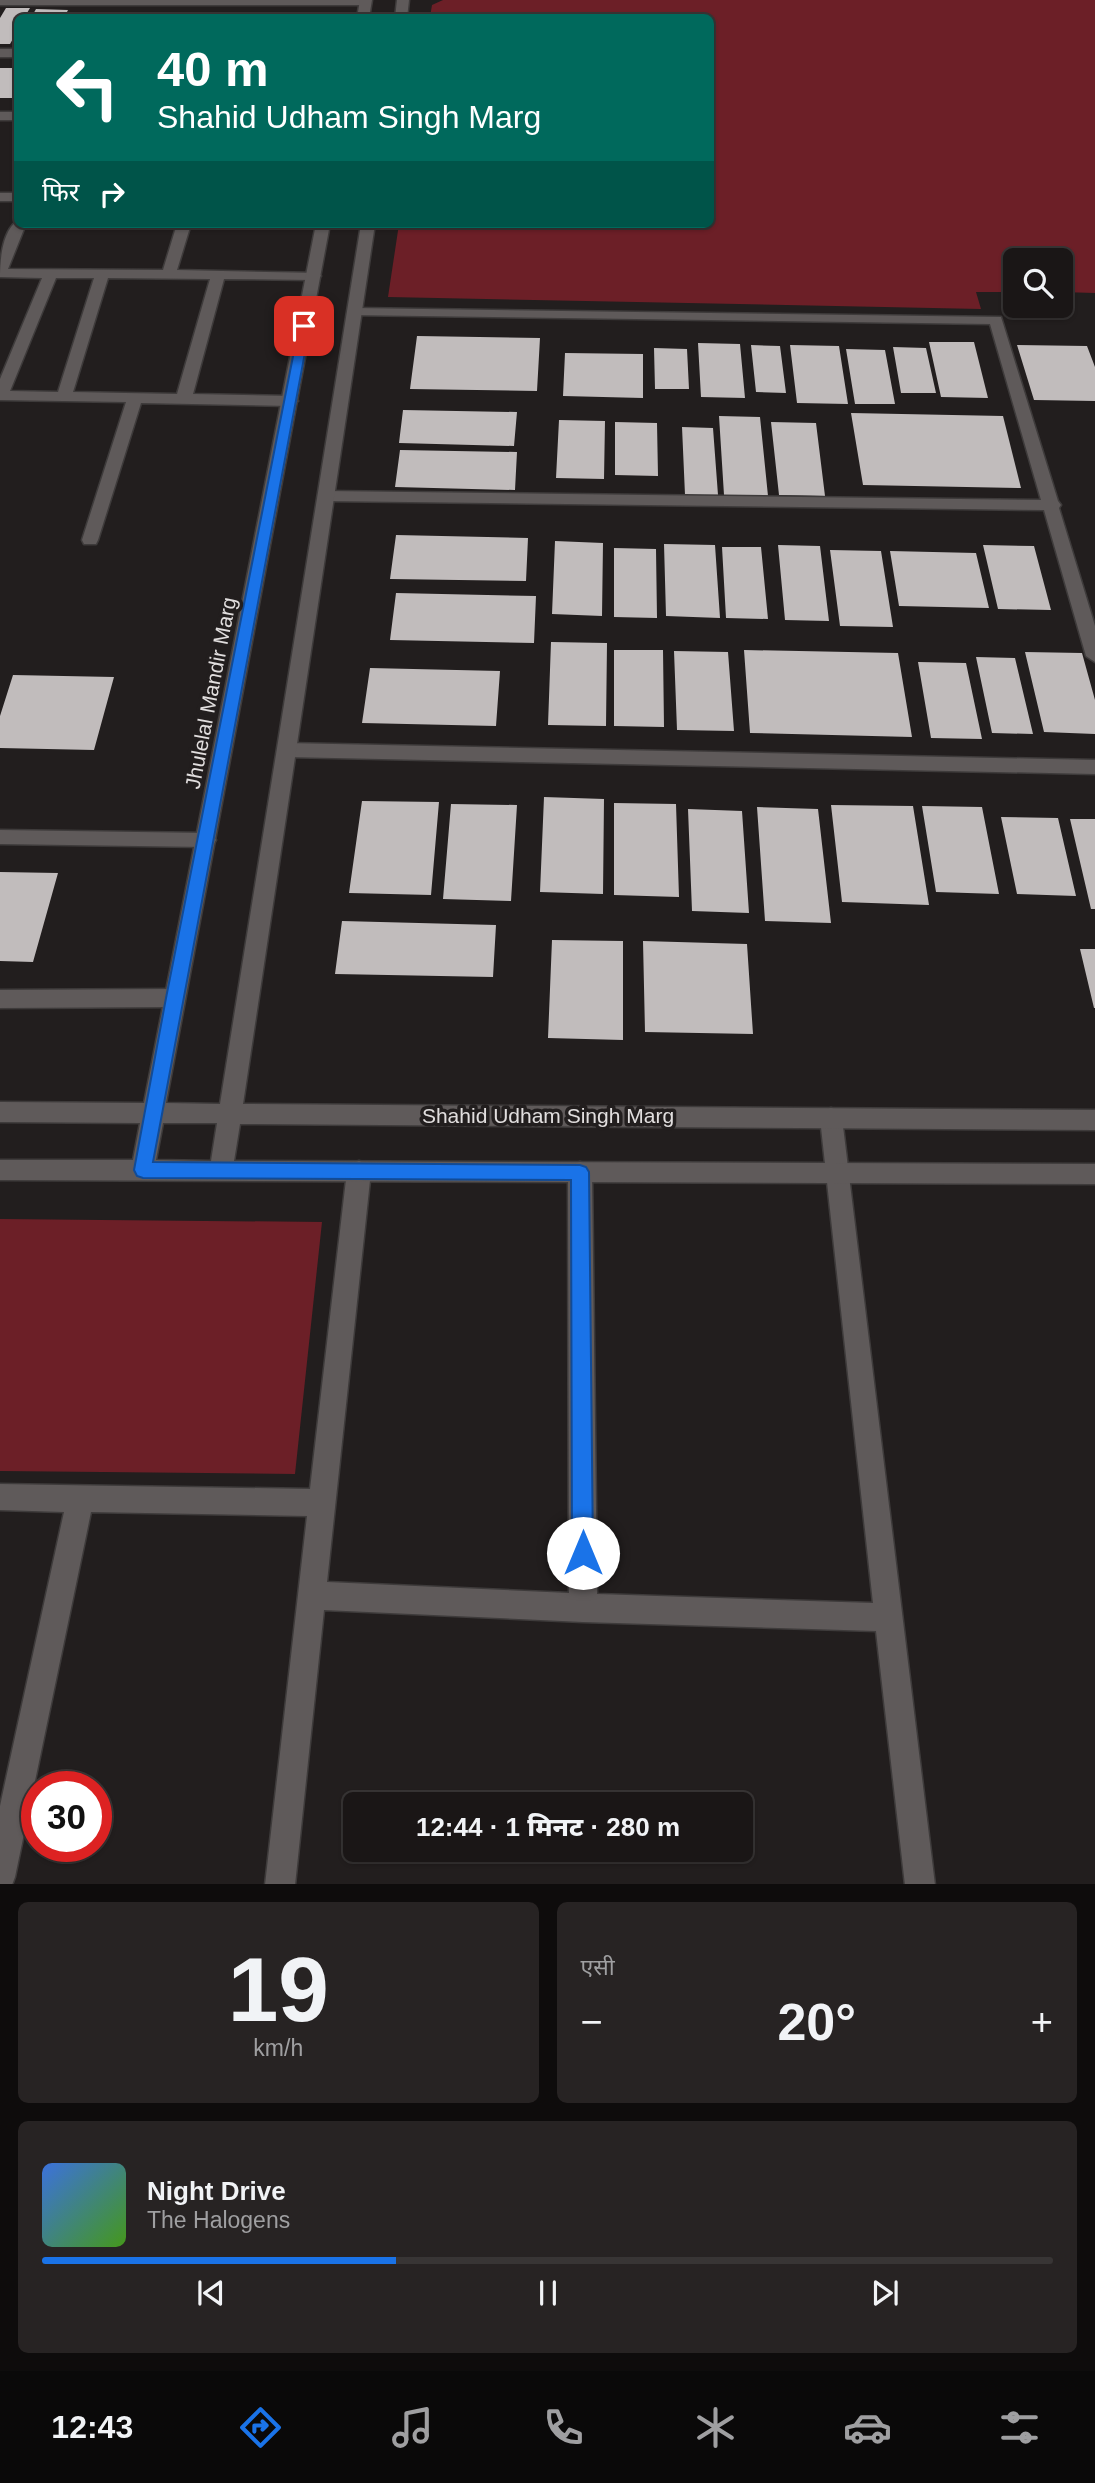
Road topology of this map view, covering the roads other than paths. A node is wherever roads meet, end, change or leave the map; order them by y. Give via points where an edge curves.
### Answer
1 (366, 1) edge
2 (0, 2) edge
3 (230, 2) edge
4 (17, 228) edge
5 (183, 228) edge
6 (322, 228) edge
7 (368, 228) edge
8 (0, 273) edge
9 (51, 274) junction
10 (102, 274) junction
11 (169, 275) junction
12 (218, 275) junction
13 (314, 276) junction
14 (355, 312) junction
15 (0, 395) edge
16 (64, 396) junction
17 (135, 397) junction
18 (184, 398) junction
19 (290, 401) junction
20 (326, 496) junction
21 (1052, 505) junction
22 (90, 540) dead end
23 (1095, 656) edge
24 (287, 750) junction
25 (1095, 767) edge
26 (0, 837) edge
27 (206, 840) junction
28 (174, 998) junction
29 (0, 999) edge
30 (0, 1112) edge
31 (154, 1113) junction
32 (230, 1114) junction
33 (831, 1118) junction
34 (1095, 1120) edge
35 (0, 1170) edge
36 (143, 1170) junction
37 (221, 1170) junction
38 (359, 1171) junction
39 (580, 1172) junction
40 (837, 1173) junction
41 (1095, 1174) edge
42 (0, 1497) edge
43 (80, 1498) junction
44 (323, 1503) junction
45 (312, 1595) junction
46 (583, 1608) junction
47 (890, 1617) junction
48 (0, 1877) edge
49 (280, 1884) edge
50 (920, 1884) edge

1 - 3 street
2 - 3 street
4 - 8 street
5 - 11 street
6 - 13 street, Jhulelal Mandir Marg
7 - 14 street
8 - 9 street
9 - 10 street
9 - 15 street
10 - 11 street
10 - 16 street
11 - 12 street
12 - 13 street
12 - 18 street
13 - 19 street, Jhulelal Mandir Marg
14 - 20 street
14 - 21 street via 996,320
15 - 16 street
16 - 17 street
17 - 18 street
17 - 22 street
18 - 19 street
19 - 27 street, Jhulelal Mandir Marg
20 - 21 street
20 - 24 street
21 - 23 street
24 - 25 street
24 - 32 street
26 - 27 street
27 - 28 street, Jhulelal Mandir Marg
28 - 29 street
28 - 31 street, Jhulelal Mandir Marg
30 - 31 street, Shahid Udham Singh Marg
31 - 32 street, Shahid Udham Singh Marg
31 - 36 street, Jhulelal Mandir Marg
32 - 33 street, Shahid Udham Singh Marg
32 - 37 street
33 - 34 street, Shahid Udham Singh Marg
33 - 40 street
35 - 36 street
36 - 37 street
37 - 38 street
38 - 39 street
38 - 44 street
39 - 40 street
39 - 46 street
40 - 41 street
40 - 47 street
42 - 43 street
43 - 44 street
43 - 48 street
44 - 45 street
45 - 46 street
45 - 49 street
46 - 47 street
47 - 50 street

